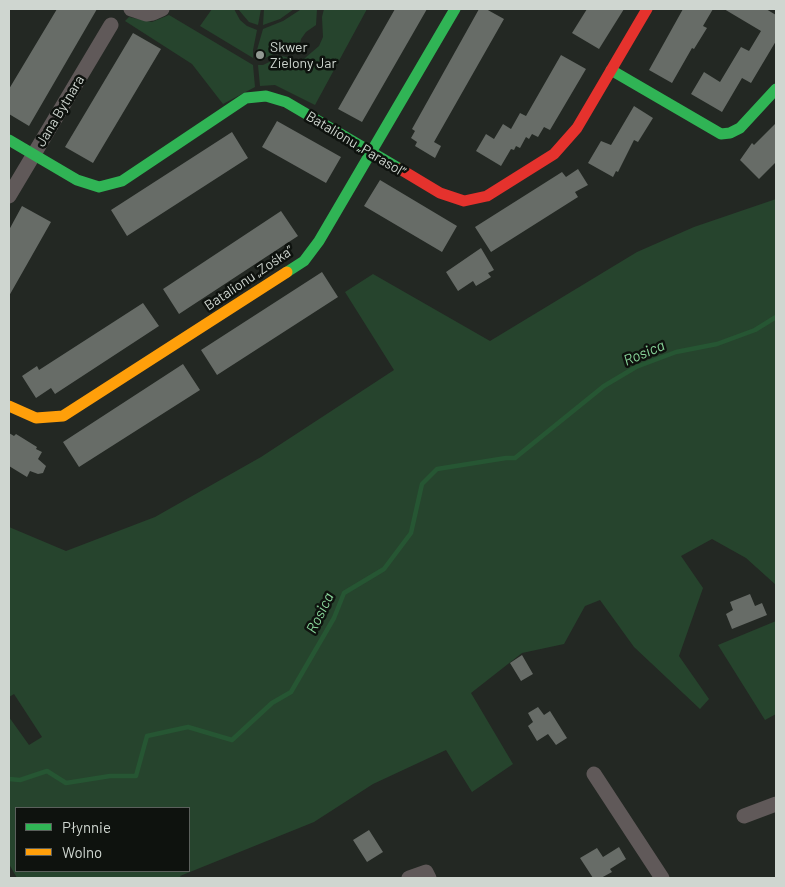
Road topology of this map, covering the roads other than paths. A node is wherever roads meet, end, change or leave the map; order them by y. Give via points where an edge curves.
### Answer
1 (131, 9) edge
2 (162, 9) edge
3 (455, 9) edge
4 (647, 9) edge
5 (111, 25) dead end
6 (611, 70) junction
7 (776, 89) edge
8 (9, 140) edge
9 (370, 153) junction
10 (34, 154) junction
11 (9, 196) edge
12 (9, 406) edge
13 (594, 774) dead end
14 (776, 804) edge
15 (744, 816) dead end
16 (409, 878) edge
17 (430, 878) edge
18 (662, 878) edge

1 - 2 street via 146,14
3 - 9 street, Batalionu „Zośka”
4 - 6 street, Batalionu „Parasol”
5 - 10 street, Jana Bytnara
6 - 7 street via 721,134 740,128
6 - 9 street, Batalionu „Parasol” via 577,128 554,154 486,196 464,201 440,193
8 - 10 street, Batalionu „Parasol”
9 - 10 street, Batalionu „Parasol” via 286,102 266,96 246,98 122,181 99,187 77,180
9 - 12 street, Batalionu „Zośka” via 304,261 63,416 36,418
10 - 11 street, Jana Bytnara
13 - 18 street
14 - 15 street
16 - 17 street via 426,872

